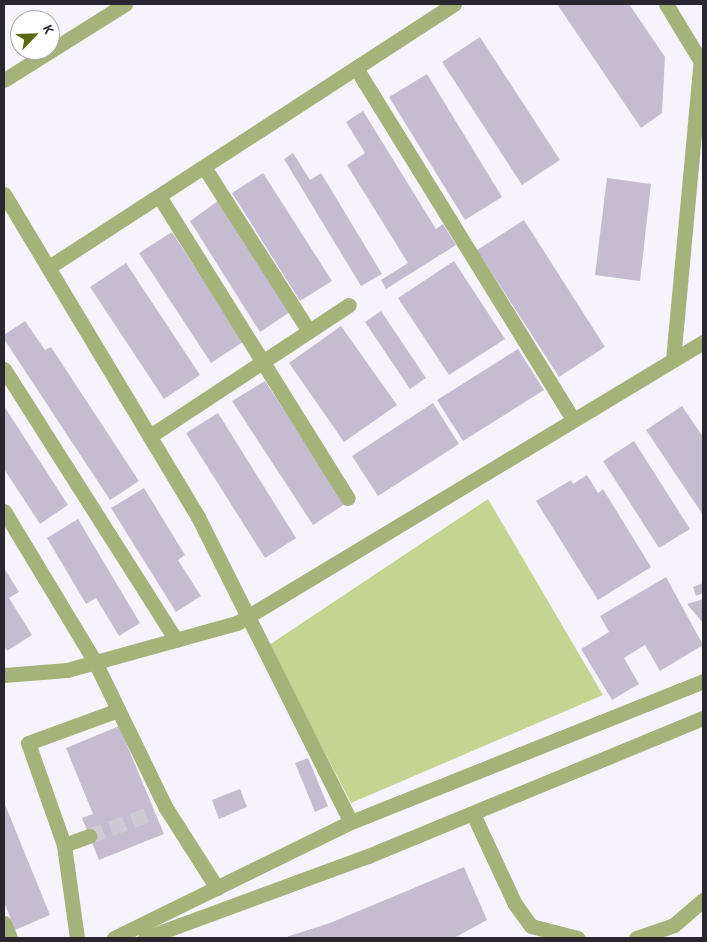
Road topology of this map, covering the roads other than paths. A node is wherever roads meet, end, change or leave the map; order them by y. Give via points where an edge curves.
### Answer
1 (125, 4) edge
2 (454, 4) edge
3 (666, 4) edge
4 (702, 63) edge
5 (356, 68) junction
6 (4, 80) edge
7 (204, 167) junction
8 (4, 194) edge
9 (159, 196) junction
10 (49, 267) junction
11 (349, 305) dead end
12 (309, 330) junction
13 (703, 342) edge
14 (673, 360) junction
15 (263, 362) junction
16 (4, 369) edge
17 (573, 420) junction
18 (150, 436) junction
19 (348, 498) dead end
20 (4, 511) edge
21 (250, 615) junction
22 (176, 640) junction
23 (95, 662) junction
24 (4, 674) edge
25 (703, 681) edge
26 (118, 710) junction
27 (703, 718) edge
28 (473, 814) junction
29 (351, 822) junction
30 (89, 836) tunnel mouth
31 (64, 845) junction
32 (218, 888) junction
33 (703, 900) edge
34 (4, 923) edge
35 (10, 938) edge
36 (77, 938) edge
37 (114, 938) edge
38 (146, 938) edge
39 (577, 938) edge
40 (636, 938) edge

1 - 6 street
2 - 5 street
3 - 4 street
4 - 14 street
5 - 7 street
5 - 17 street
7 - 9 street
7 - 12 street
8 - 10 street
9 - 10 street
9 - 15 street
10 - 18 street
11 - 12 street
12 - 15 street
13 - 14 street
14 - 17 street
15 - 18 street
15 - 19 street
16 - 22 street
17 - 21 street
18 - 21 street
20 - 23 street
21 - 22 street via 237,623
21 - 29 street
22 - 23 street
23 - 24 street via 67,670
23 - 26 street
25 - 29 street
26 - 31 street via 28,743
26 - 32 street via 160,810
27 - 28 street
28 - 38 street
28 - 39 street via 515,904 531,926
29 - 32 street
30 - 31 street
31 - 36 street
32 - 37 street
33 - 40 street via 674,925
34 - 35 street

